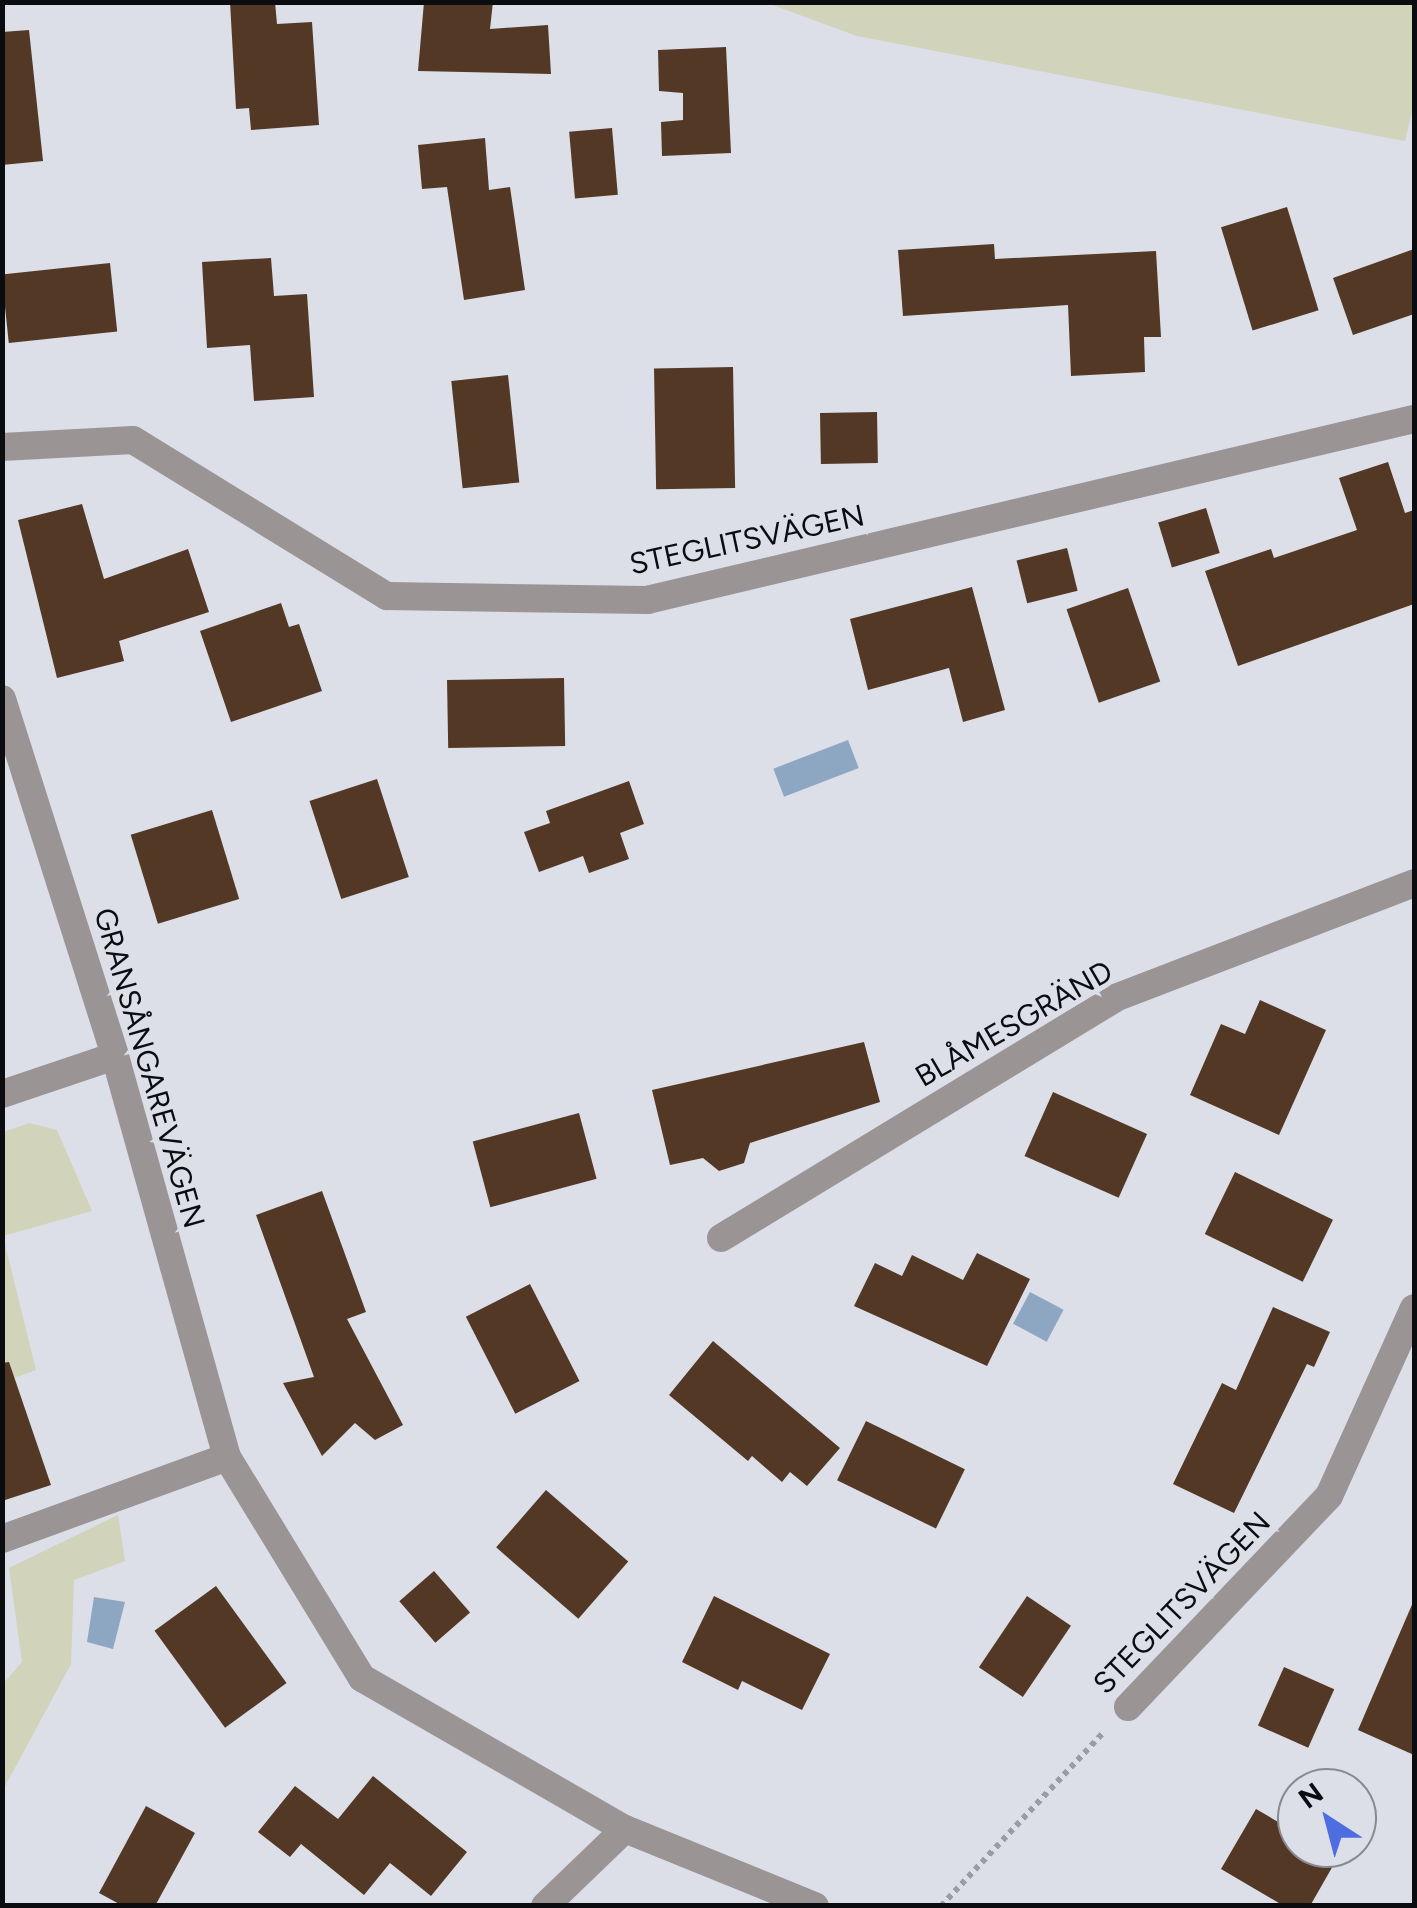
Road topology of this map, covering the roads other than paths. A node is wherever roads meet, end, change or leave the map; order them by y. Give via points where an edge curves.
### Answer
1 (1414, 418) edge
2 (2, 448) edge
3 (2, 699) edge
4 (1414, 883) edge
5 (115, 1056) junction
6 (2, 1094) edge
7 (721, 1238) dead end
8 (1414, 1308) edge
9 (227, 1456) junction
10 (2, 1539) edge
11 (1128, 1707) road end
12 (626, 1829) junction
13 (545, 1906) edge
14 (815, 1906) edge

1 - 2 street, STEGLITSVÄGEN via 647,600 387,596 133,440
3 - 5 street, GRANSÅNGAREVÄGEN
4 - 7 street, BLÅMESGRÄND via 1115,998
5 - 6 street
5 - 9 street, GRANSÅNGAREVÄGEN
8 - 11 street, STEGLITSVÄGEN via 1329,1496
9 - 10 street
9 - 12 street, GRANSÅNGAREVÄGEN via 362,1678
12 - 13 street
12 - 14 street, GRANSÅNGAREVÄGEN

